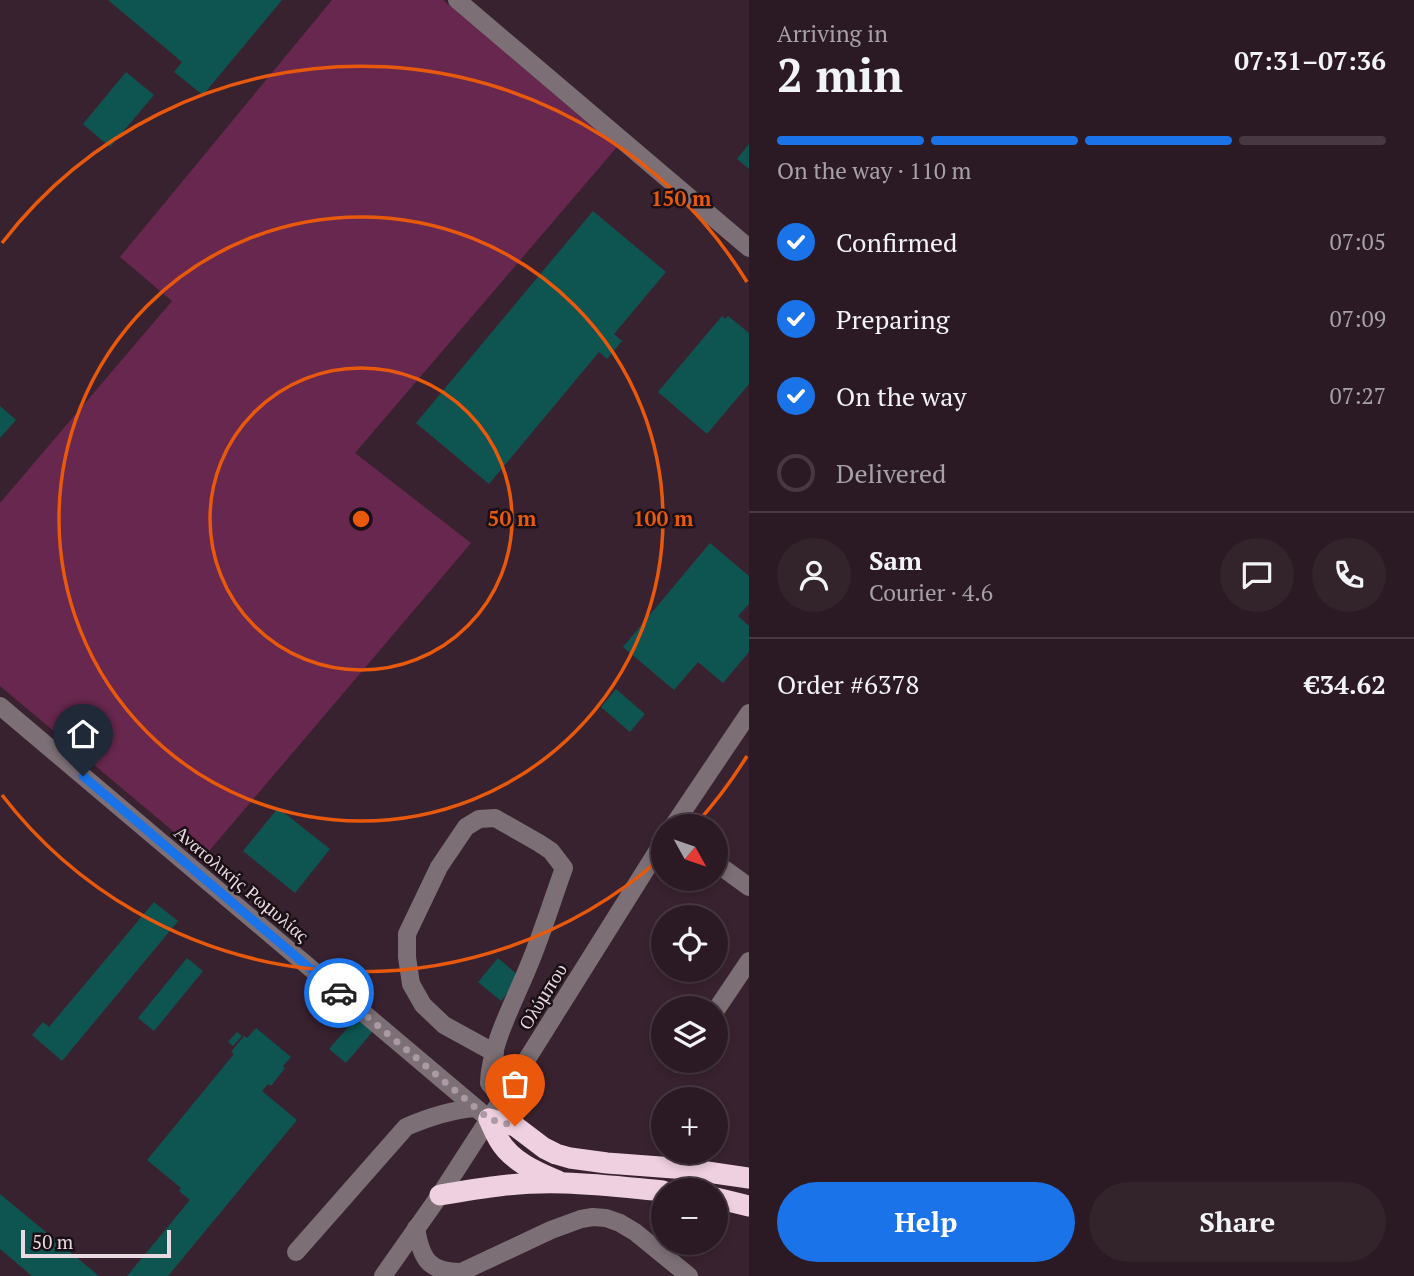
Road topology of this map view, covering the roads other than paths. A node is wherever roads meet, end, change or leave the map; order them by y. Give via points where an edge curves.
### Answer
1 (457, 0) edge
2 (749, 247) edge
3 (0, 706) edge
4 (749, 713) edge
5 (681, 814) edge
6 (651, 861) edge
7 (728, 872) edge
8 (749, 887) edge
9 (749, 961) edge
10 (725, 996) edge
11 (495, 1053) junction
12 (502, 1099) junction
13 (482, 1114) junction
14 (749, 1178) edge
15 (562, 1183) junction
16 (651, 1190) edge
17 (440, 1195) junction
18 (728, 1201) edge
19 (749, 1206) edge
20 (416, 1228) junction
21 (296, 1252) dead end
22 (391, 1273) edge
23 (458, 1274) edge
24 (689, 1276) edge

1 - 2 street
3 - 13 street, Ανατολικής Ρωμυλίας
4 - 5 street
6 - 12 street, Ολύμπου
7 - 8 street
9 - 10 street
11 - 11 street via 564,868 551,851 495,818 479,819 466,827 439,867 407,934 411,984 423,1005 444,1025
11 - 12 street via 489,1083
12 - 13 street, Ολύμπου
13 - 14 highway via 515,1126 544,1148 570,1158
13 - 15 highway via 510,1153 528,1168
13 - 17 street, Ολύμπου
13 - 21 street via 458,1110 406,1127
15 - 16 highway
15 - 17 highway via 515,1184
17 - 20 street, Ολύμπου
18 - 19 highway
20 - 22 street, Ολύμπου
20 - 23 street via 429,1263
23 - 24 street via 551,1230 593,1217 635,1232

